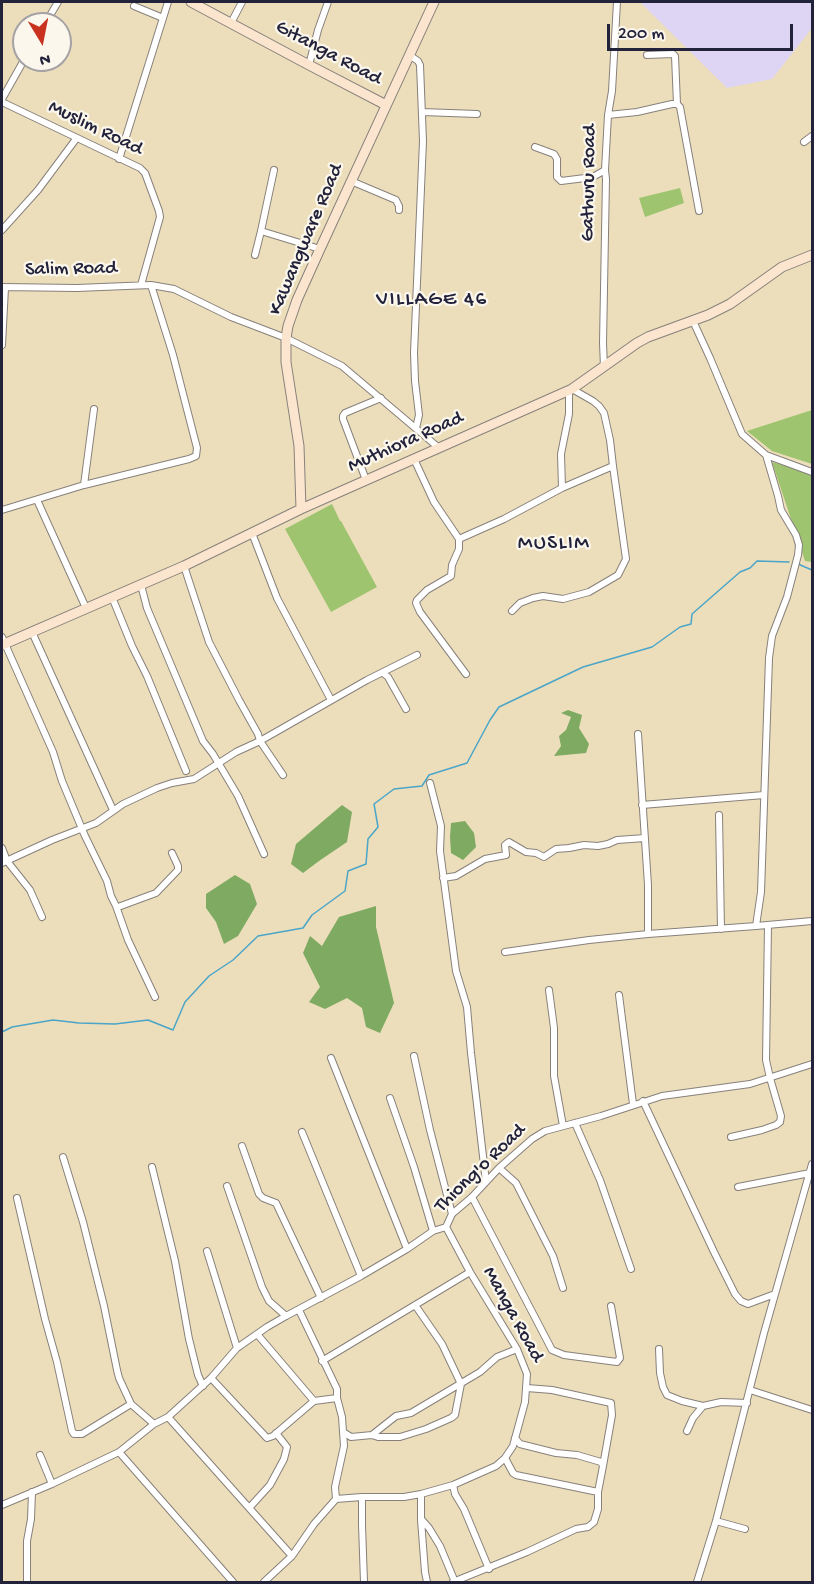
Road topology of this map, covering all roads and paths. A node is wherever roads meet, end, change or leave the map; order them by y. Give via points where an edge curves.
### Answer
1 (168, 2) edge
2 (191, 2) edge
3 (242, 2) edge
4 (328, 2) edge
5 (434, 2) edge
6 (617, 2) edge
7 (134, 6) dead end
8 (163, 18) junction
9 (231, 24) junction
10 (647, 55) dead end
11 (409, 56) junction
12 (309, 65) junction
13 (17, 72) edge
14 (2, 100) edge
15 (677, 104) junction
16 (386, 105) junction
17 (422, 112) junction
18 (477, 114) dead end
19 (608, 115) junction
20 (813, 136) edge
21 (76, 139) junction
22 (804, 142) dead end
23 (535, 147) dead end
24 (119, 159) junction
25 (274, 170) dead end
26 (605, 170) junction
27 (351, 181) junction
28 (399, 210) dead end
29 (699, 212) dead end
30 (2, 230) edge
31 (261, 231) junction
32 (320, 249) junction
33 (255, 255) dead end
34 (813, 255) edge
35 (141, 285) junction
36 (151, 285) junction
37 (3, 287) edge
38 (693, 321) junction
39 (286, 338) junction
40 (2, 345) edge
41 (604, 366) junction
42 (570, 390) junction
43 (381, 398) junction
44 (94, 409) dead end
45 (416, 428) junction
46 (439, 448) junction
47 (766, 455) junction
48 (414, 459) junction
49 (613, 466) junction
50 (813, 472) edge
51 (366, 480) junction
52 (84, 485) junction
53 (562, 488) junction
54 (38, 500) junction
55 (301, 509) junction
56 (2, 510) edge
57 (252, 533) junction
58 (459, 539) junction
59 (184, 566) junction
60 (141, 585) junction
61 (112, 597) junction
62 (86, 608) junction
63 (512, 611) dead end
64 (32, 632) junction
65 (3, 642) edge
66 (417, 655) dead end
67 (384, 673) junction
68 (466, 674) dead end
69 (331, 700) junction
70 (406, 710) dead end
71 (638, 734) dead end
72 (260, 741) junction
73 (219, 763) junction
74 (186, 771) dead end
75 (283, 775) dead end
76 (430, 783) dead end
77 (764, 795) junction
78 (642, 805) junction
79 (113, 810) junction
80 (719, 815) dead end
81 (82, 829) junction
82 (645, 838) junction
83 (2, 848) edge
84 (172, 853) dead end
85 (264, 854) dead end
86 (4, 862) edge
87 (443, 878) junction
88 (116, 906) junction
89 (42, 917) dead end
90 (813, 921) edge
91 (768, 925) junction
92 (756, 926) junction
93 (721, 929) junction
94 (648, 934) junction
95 (505, 952) dead end
96 (549, 990) dead end
97 (620, 995) dead end
98 (155, 997) dead end
99 (414, 1056) dead end
100 (331, 1058) dead end
101 (813, 1064) edge
102 (770, 1078) junction
103 (390, 1098) dead end
104 (643, 1101) junction
105 (633, 1104) junction
106 (575, 1123) junction
107 (563, 1126) junction
108 (302, 1132) dead end
109 (731, 1137) dead end
110 (242, 1146) dead end
111 (63, 1157) dead end
112 (813, 1164) edge
113 (152, 1167) dead end
114 (499, 1168) junction
115 (810, 1173) junction
116 (486, 1182) junction
117 (227, 1186) dead end
118 (738, 1187) dead end
119 (472, 1197) junction
120 (17, 1198) dead end
121 (452, 1214) junction
122 (446, 1227) junction
123 (433, 1231) junction
124 (407, 1249) junction
125 (207, 1251) dead end
126 (631, 1269) dead end
127 (470, 1272) junction
128 (361, 1276) junction
129 (563, 1288) dead end
130 (775, 1294) junction
131 (321, 1298) junction
132 (415, 1305) junction
133 (611, 1306) dead end
134 (299, 1310) junction
135 (286, 1316) junction
136 (257, 1334) junction
137 (237, 1348) junction
138 (517, 1349) junction
139 (660, 1349) dead end
140 (322, 1361) junction
141 (211, 1378) junction
142 (461, 1384) junction
143 (203, 1386) junction
144 (527, 1388) junction
145 (750, 1390) junction
146 (337, 1398) junction
147 (314, 1401) junction
148 (747, 1403) junction
149 (132, 1404) junction
150 (703, 1406) junction
151 (813, 1410) edge
152 (168, 1418) junction
153 (154, 1424) junction
154 (687, 1431) dead end
155 (344, 1432) junction
156 (276, 1433) junction
157 (372, 1435) junction
158 (515, 1438) junction
159 (119, 1452) junction
160 (40, 1455) dead end
161 (506, 1458) junction
162 (603, 1466) junction
163 (52, 1484) junction
164 (453, 1485) junction
165 (32, 1492) junction
166 (598, 1492) junction
167 (421, 1494) junction
168 (362, 1497) junction
169 (336, 1499) junction
170 (2, 1505) edge
171 (250, 1507) junction
172 (421, 1519) junction
173 (716, 1521) junction
174 (745, 1529) dead end
175 (292, 1556) junction
176 (489, 1569) junction
177 (27, 1582) edge
178 (233, 1582) edge
179 (266, 1582) edge
180 (364, 1582) edge
181 (427, 1582) edge
182 (454, 1582) edge
183 (697, 1582) edge

1 - 8 street
2 - 9 street, Gitanga Road
3 - 9 street
4 - 12 street
5 - 11 street, Kawangware Road
6 - 19 street, Gathuru Road
7 - 8 street
8 - 24 street
9 - 12 street, Gitanga Road
10 - 15 street via 675,56
11 - 16 street, Kawangware Road
11 - 17 street via 420,64
12 - 16 street, Gitanga Road
13 - 14 street
14 - 21 street, Muslim Road
15 - 19 street
15 - 29 street
16 - 27 street, Kawangware Road
17 - 18 street
17 - 45 street via 414,353 419,415
19 - 26 street, Gathuru Road
20 - 22 street
21 - 24 street, Muslim Road
21 - 30 street
23 - 26 street via 556,155 557,177 561,181 593,177
24 - 35 street, Muslim Road via 145,173 159,211
25 - 31 street
26 - 41 street, Gathuru Road
27 - 28 street via 396,200
27 - 32 street, Kawangware Road
31 - 32 street
31 - 33 street
32 - 39 street, Kawangware Road via 294,308
34 - 38 street, Muthiora Road via 782,267 730,304
35 - 36 street
35 - 37 street, Salim Road
36 - 39 street via 174,289
36 - 52 street via 197,453 189,459
37 - 40 street
38 - 41 street, Muthiora Road via 648,337
38 - 47 street via 742,434
39 - 43 street via 342,366
39 - 55 street, Kawangware Road
41 - 42 street, Muthiora Road
42 - 46 street, Muthiora Road
42 - 49 street via 593,401 604,413
42 - 53 street via 561,454
43 - 45 street
43 - 51 street via 343,416
44 - 52 street
45 - 46 street
46 - 48 street, Muthiora Road
47 - 50 street
47 - 77 street via 781,510 799,545 787,597 772,636
48 - 51 street, Muthiora Road
48 - 58 street via 434,502
49 - 53 street
49 - 63 street via 626,547 626,559 618,575 590,592 563,599 533,598
51 - 55 street, Muthiora Road
52 - 54 street
53 - 58 street
54 - 56 street
54 - 62 street
55 - 57 street, Muthiora Road
57 - 59 street, Muthiora Road
57 - 69 street via 277,598
58 - 68 street via 452,576 428,590 416,603
59 - 60 street, Muthiora Road
59 - 72 street via 209,642
60 - 61 street, Muthiora Road
60 - 73 street via 203,741
61 - 62 street, Muthiora Road
61 - 74 street
62 - 64 street, Muthiora Road
64 - 65 street, Muthiora Road
64 - 79 street
65 - 81 street via 53,752
66 - 67 street
67 - 69 street
67 - 70 street
69 - 72 street
71 - 78 street
72 - 73 street
72 - 75 street
73 - 79 street via 194,779 157,788
73 - 85 street
76 - 87 street via 441,826
77 - 78 street
77 - 92 street
78 - 82 street
79 - 81 street
80 - 93 street
81 - 86 street
81 - 88 street
82 - 87 street via 556,849 544,857 509,842 505,844 506,855
82 - 94 street
83 - 86 street
84 - 88 street via 178,870 156,893
86 - 89 street via 30,890
87 - 116 street via 456,971 467,1007
88 - 98 street
90 - 91 street
91 - 92 street
91 - 102 street via 765,1039
92 - 93 street
93 - 94 street
94 - 95 street
96 - 107 street via 554,1076
97 - 105 street
99 - 121 street
100 - 124 street
101 - 102 street, Thiong'o Road
102 - 104 street, Thiong'o Road
102 - 109 street via 780,1122
103 - 123 street
104 - 105 street, Thiong'o Road
104 - 130 street via 735,1294 748,1304
105 - 106 street, Thiong'o Road
106 - 107 street, Thiong'o Road
106 - 126 street
107 - 114 street, Thiong'o Road via 532,1139
108 - 128 street
110 - 131 street via 259,1194 276,1203
111 - 149 street via 83,1222 119,1378
112 - 115 street
113 - 143 street
114 - 116 street, Thiong'o Road
114 - 129 street via 516,1184 553,1257
115 - 118 street
115 - 130 street
116 - 119 street, Thiong'o Road
117 - 135 street via 262,1287 269,1301
119 - 121 street, Thiong'o Road
119 - 133 street via 552,1350 617,1362 620,1358
120 - 149 street via 72,1431 82,1434
121 - 122 street, Thiong'o Road
122 - 123 street, Thiong'o Road
122 - 127 street, Manga Road
123 - 124 street, Thiong'o Road
124 - 128 street, Thiong'o Road
125 - 137 street
127 - 132 street
127 - 138 street, Manga Road
128 - 131 street, Thiong'o Road
130 - 145 street
131 - 134 street, Thiong'o Road
132 - 140 street
132 - 142 street via 442,1344
134 - 135 street, Thiong'o Road
134 - 140 street
135 - 136 street, Thiong'o Road
136 - 137 street, Thiong'o Road
136 - 147 street
137 - 141 street, Thiong'o Road
138 - 142 street via 497,1357
138 - 144 street, Manga Road via 527,1374
139 - 150 street via 660,1373 668,1395
140 - 146 street via 337,1389
141 - 143 street, Thiong'o Road
141 - 156 street via 267,1438
142 - 157 street via 411,1413 396,1416
142 - 157 street via 451,1418 400,1437
143 - 152 street, Thiong'o Road
144 - 158 street, Manga Road
144 - 162 street via 611,1403
145 - 148 street
145 - 151 street
146 - 147 street
146 - 155 street
147 - 156 street
148 - 150 street
148 - 173 street
149 - 153 street
150 - 154 street
152 - 153 street, Thiong'o Road
152 - 171 street
153 - 159 street, Thiong'o Road
155 - 157 street via 351,1437
155 - 169 street
156 - 171 street via 287,1447 284,1459 270,1485
158 - 161 street, Manga Road
158 - 162 street via 520,1444 597,1460
159 - 163 street, Thiong'o Road
159 - 178 street
160 - 163 street
161 - 164 street
161 - 166 street via 516,1475
162 - 166 street
163 - 165 street, Thiong'o Road
164 - 167 street
164 - 176 street
165 - 170 street, Thiong'o Road
165 - 177 street
166 - 176 street via 598,1509 588,1527
167 - 168 street
167 - 172 street
168 - 169 street
168 - 180 street
169 - 175 street
171 - 175 street
172 - 181 street
172 - 182 street via 440,1546
173 - 174 street
173 - 183 street
175 - 179 street
176 - 182 street

